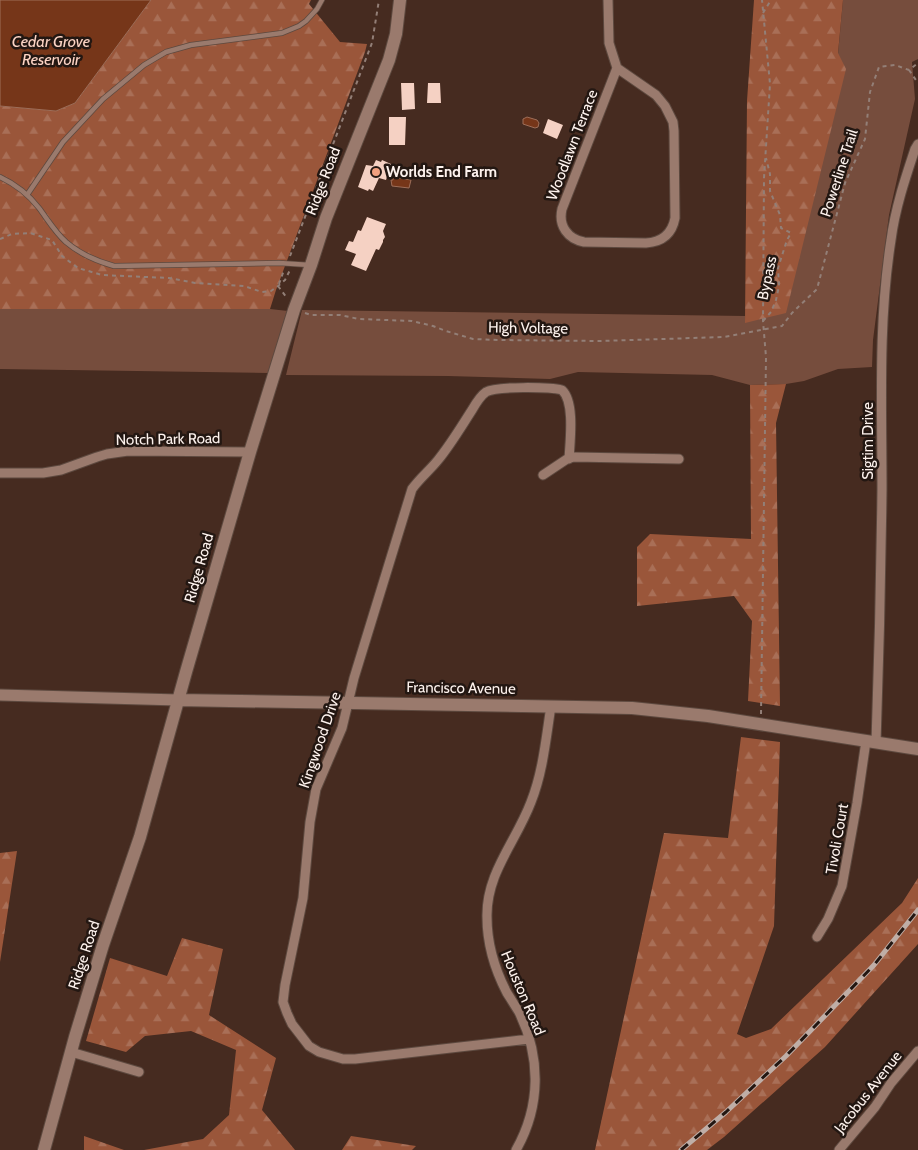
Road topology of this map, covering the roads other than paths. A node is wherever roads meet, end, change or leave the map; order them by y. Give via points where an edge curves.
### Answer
1 (322, 0) edge
2 (400, 0) edge
3 (608, 0) edge
4 (617, 68) junction
5 (918, 144) edge
6 (0, 177) edge
7 (27, 195) junction
8 (311, 265) junction
9 (250, 452) junction
10 (569, 459) junction
11 (679, 459) dead end
12 (0, 473) edge
13 (543, 475) dead end
14 (0, 695) edge
15 (178, 700) junction
16 (348, 702) junction
17 (552, 706) junction
18 (871, 742) junction
19 (918, 749) edge
20 (816, 937) dead end
21 (529, 1039) junction
22 (918, 1051) edge
23 (71, 1052) junction
24 (139, 1072) dead end
25 (44, 1150) edge
26 (516, 1150) edge
27 (839, 1150) edge

1 - 7 lane via 299,26 282,33 191,45 166,52 144,65 103,99 63,142
2 - 8 main road, Ridge Road via 389,60 326,218
3 - 4 street via 609,43
4 - 4 street, Woodlawn Terrace via 562,210 561,220 565,231 579,241 661,240 672,228 675,218 674,131 670,114 656,95
5 - 18 street, Sigtim Drive via 894,219 884,300 880,626
6 - 7 lane
7 - 8 lane via 65,241 80,253 114,266
8 - 9 main road, Ridge Road
9 - 12 street, Notch Park Road via 128,451 97,457 61,470
9 - 15 main road, Ridge Road
10 - 11 street
10 - 13 street
10 - 16 street, Kingwood Drive via 570,409 562,390 506,388 488,391 481,396 437,462 412,489
14 - 15 street, Francisco Avenue
15 - 16 main road, Francisco Avenue
15 - 23 main road, Ridge Road via 140,837
16 - 17 main road, Francisco Avenue
16 - 21 street, Kingwood Drive via 342,728 316,789 310,822 303,898 283,1002 292,1024 309,1046 319,1052 356,1060
17 - 18 main road, Francisco Avenue via 632,708 708,716
17 - 21 street, Houston Road via 532,801 499,864 487,900 487,934 491,954
18 - 19 main road, Francisco Avenue
18 - 20 street, Tivoli Court via 842,886 828,919
21 - 26 street, Houston Road via 535,1070 533,1108
22 - 27 street, Jacobus Avenue
23 - 24 street
23 - 25 main road, Ridge Road

